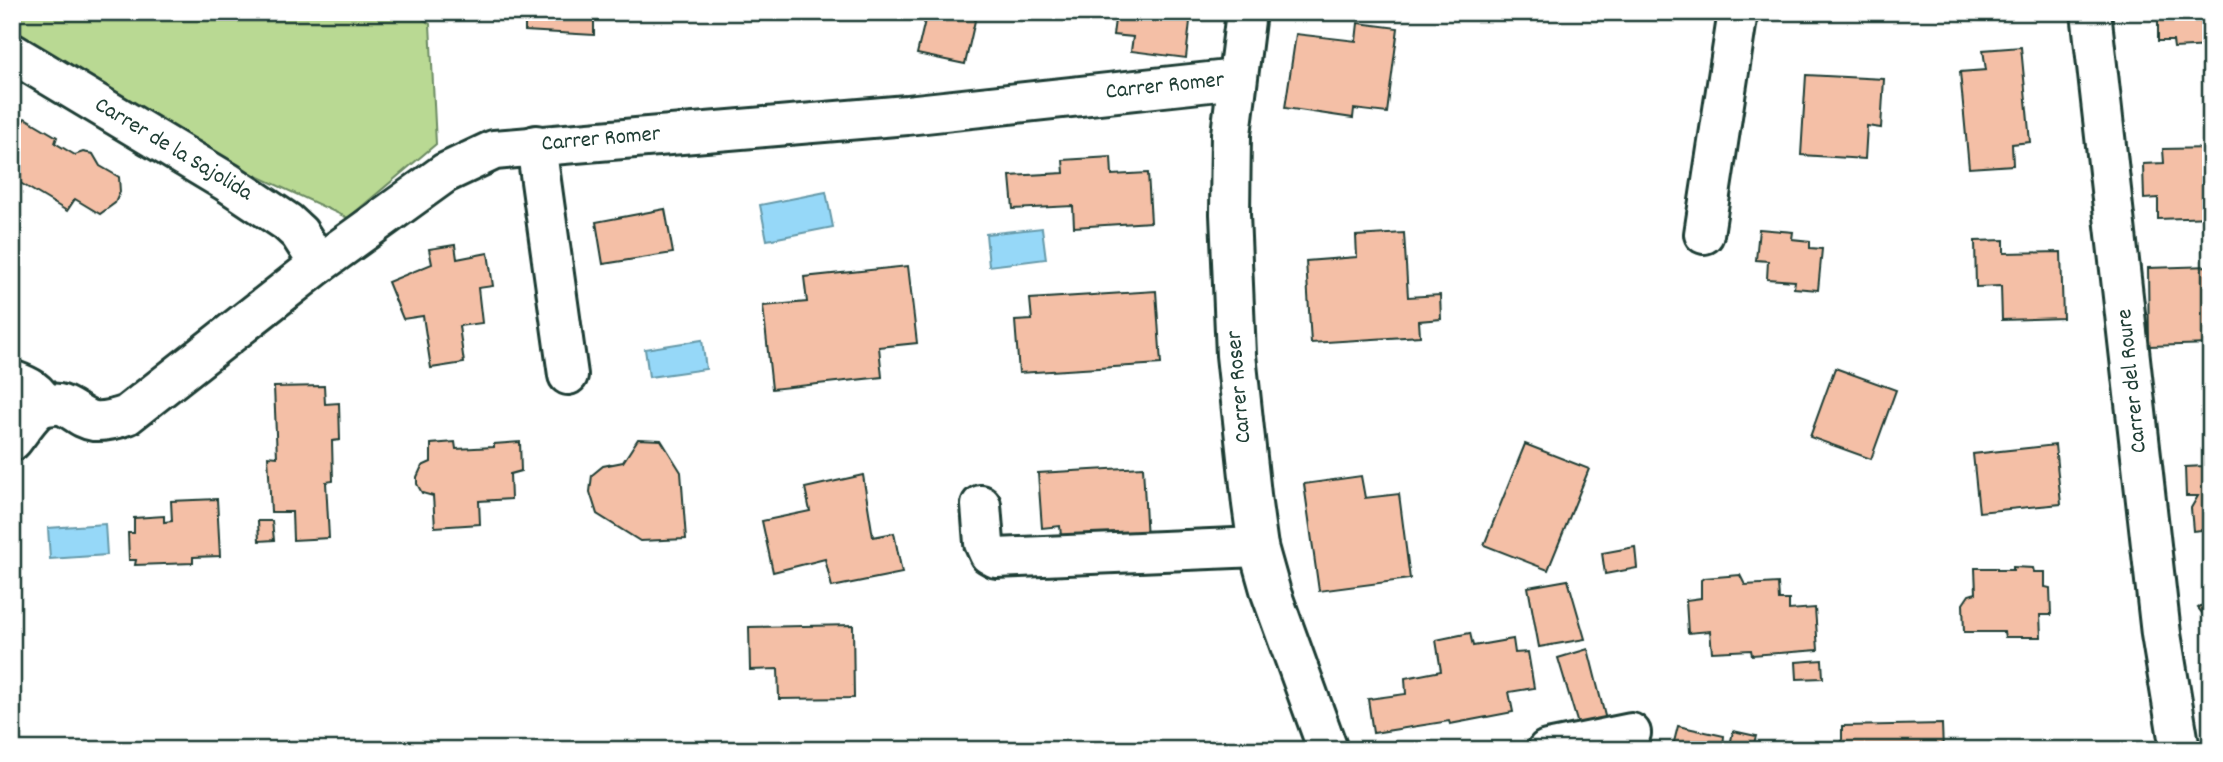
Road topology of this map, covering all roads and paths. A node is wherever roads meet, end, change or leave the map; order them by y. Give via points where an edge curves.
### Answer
1 (1246, 12) edge
2 (1738, 12) edge
3 (2091, 12) edge
4 (12, 53) edge
5 (1237, 79) junction
6 (536, 145) junction
7 (1704, 234) dead end
8 (319, 264) junction
9 (568, 375) dead end
10 (12, 380) edge
11 (54, 405) junction
12 (12, 441) edge
13 (981, 505) dead end
14 (1258, 547) junction
15 (1631, 733) dead end
16 (1328, 750) edge
17 (1547, 750) edge
18 (2180, 750) edge

1 - 5 street, Carrer Roser
2 - 7 street
3 - 18 street, Carrer del Roure via 2161,634
4 - 8 street, Carrer de la Sajolida via 288,222
5 - 6 street, Carrer Romer via 907,115
5 - 14 street, Carrer Roser via 1230,214 1236,355
6 - 8 street, Carrer Romer via 494,150 445,173
6 - 9 street
8 - 11 street, Carrer Romer via 127,415 92,421 74,409
10 - 11 street, Carrer Romer via 32,388 45,406
11 - 12 street via 36,411
13 - 14 street via 984,543 996,558
14 - 16 street, Carrer Roser via 1283,632
15 - 17 street

